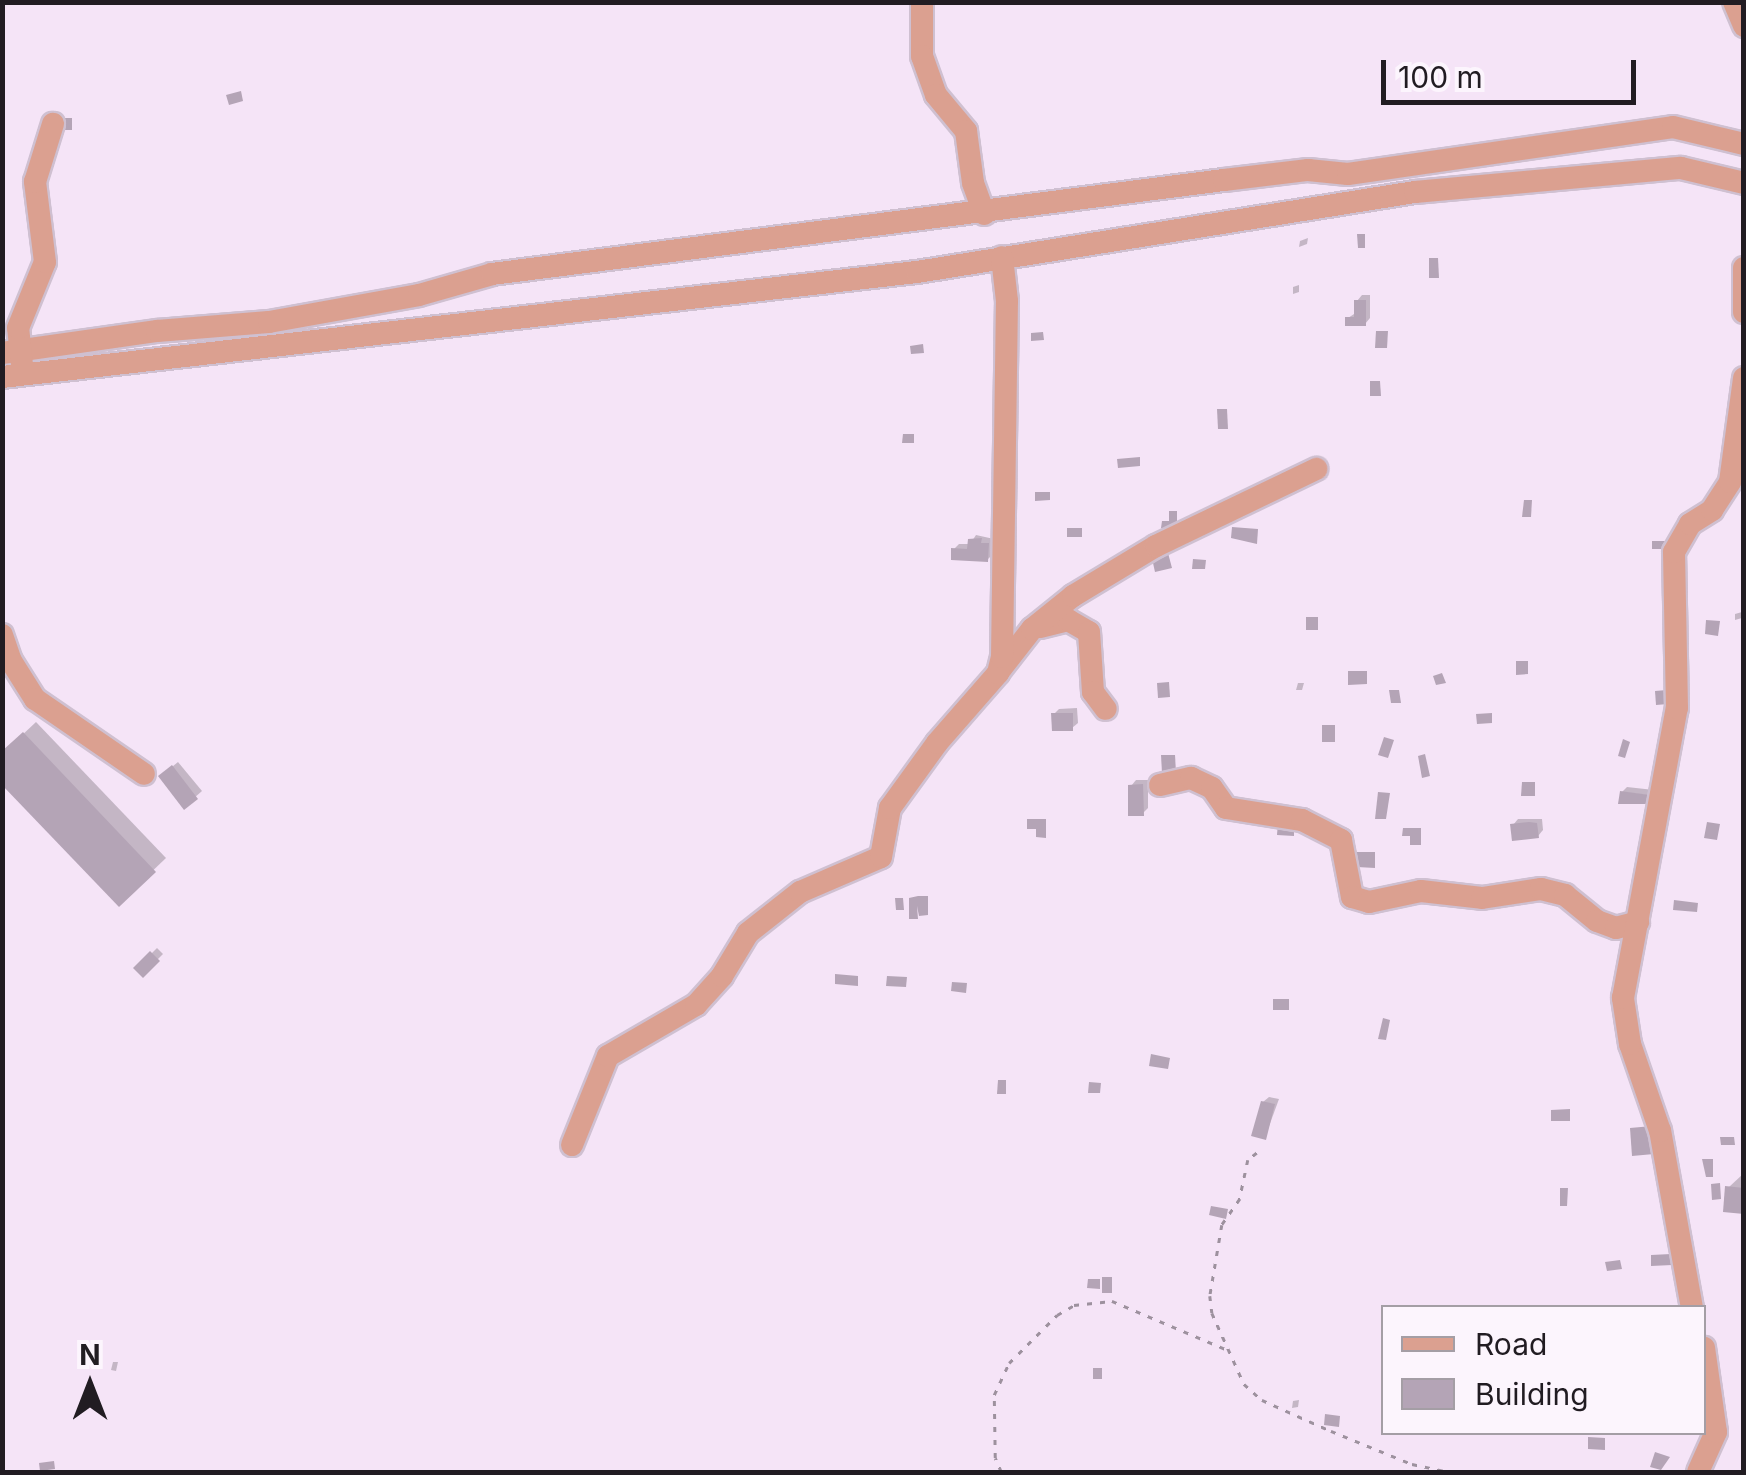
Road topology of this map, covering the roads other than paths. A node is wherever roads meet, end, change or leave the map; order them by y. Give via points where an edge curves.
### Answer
1 (922, 2) edge
2 (1734, 2) edge
3 (1744, 26) edge
4 (53, 124) dead end
5 (1744, 144) edge
6 (1744, 183) edge
7 (984, 214) junction
8 (1002, 257) junction
9 (1744, 268) edge
10 (1744, 312) edge
11 (12, 364) edge
12 (1744, 378) edge
13 (1316, 469) dead end
14 (1002, 620) junction
15 (1032, 629) junction
16 (2, 636) edge
17 (998, 673) junction
18 (1106, 709) dead end
19 (144, 774) dead end
20 (1160, 785) dead end
21 (1638, 922) junction
22 (572, 1146) dead end
23 (1691, 1305) edge
24 (1706, 1362) edge
25 (1698, 1472) edge

1 - 7 street via 922,56 936,95 966,131
2 - 3 street
4 - 11 street via 34,182 44,271 18,328
5 - 7 street via 1673,126 1348,174 1308,170
6 - 8 street via 1682,168 1415,192
7 - 11 street via 492,274 419,295 269,322 157,331
8 - 11 street via 917,272
8 - 14 street
9 - 10 street
12 - 21 street via 1730,482 1674,552 1676,708
13 - 15 street via 1156,546
14 - 15 street via 1012,631
14 - 17 street
15 - 17 street
15 - 18 street via 1068,620 1089,632 1093,692
16 - 19 street via 35,699
17 - 22 street via 890,808 882,857 800,892 748,932 696,1005 608,1056
20 - 21 street via 1191,778 1212,788 1226,808 1302,820 1341,840 1352,897 1369,902 1421,891 1482,898 1541,890 1565,895 1616,928
21 - 23 street via 1623,998 1630,1044 1660,1131
24 - 25 street via 1716,1432

